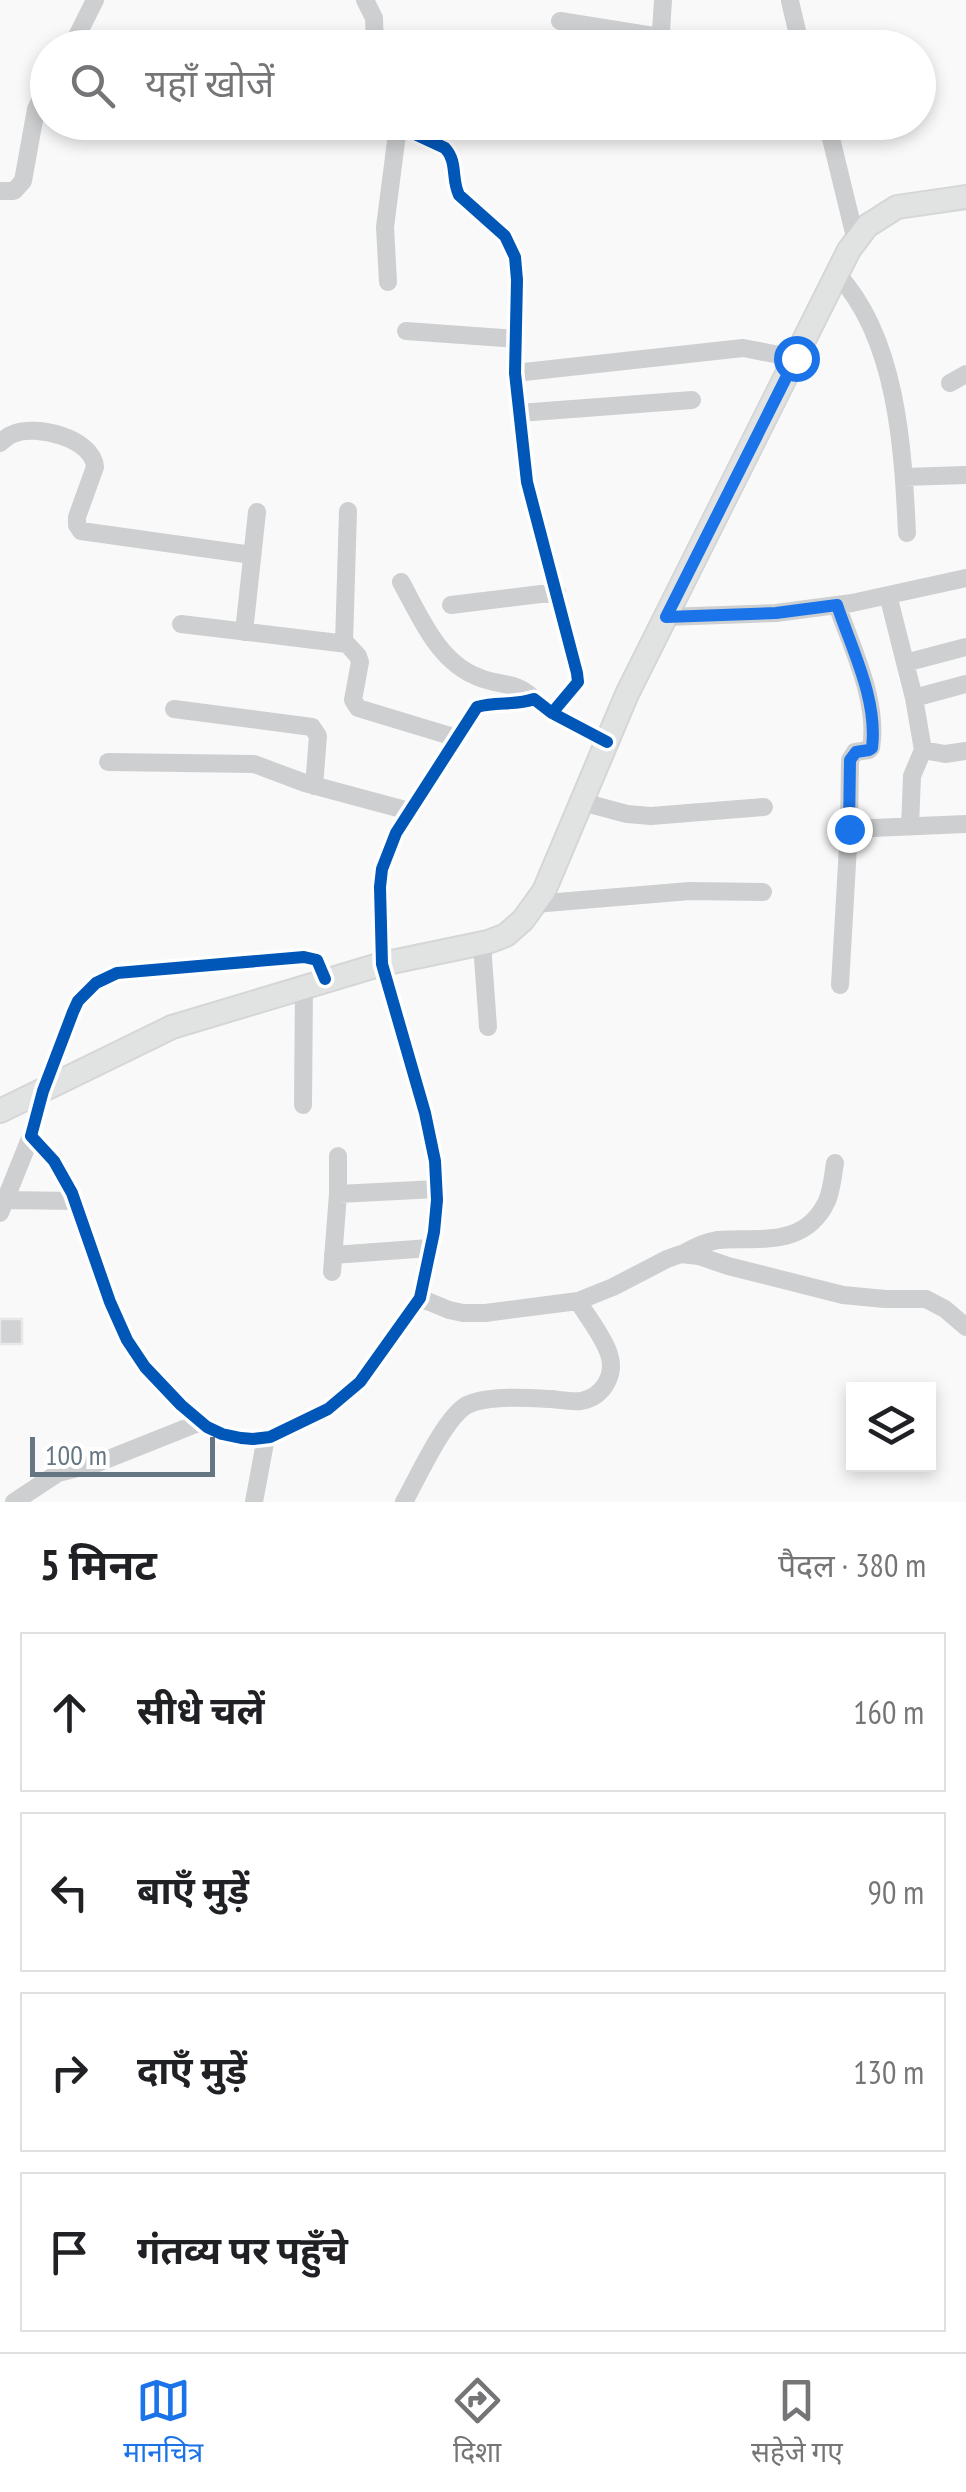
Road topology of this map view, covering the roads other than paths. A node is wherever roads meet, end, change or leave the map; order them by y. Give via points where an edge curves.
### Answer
1 (95, 0) edge
2 (366, 0) edge
3 (664, 0) edge
4 (790, 1) edge
5 (560, 21) dead end
6 (81, 30) edge
7 (374, 30) edge
8 (603, 30) edge
9 (661, 30) edge
10 (797, 30) edge
11 (30, 140) edge
12 (392, 140) edge
13 (428, 140) edge
14 (832, 140) edge
15 (0, 192) edge
16 (966, 197) edge
17 (856, 240) junction
18 (837, 274) junction
19 (388, 282) dead end
20 (406, 331) dead end
21 (516, 339) junction
22 (796, 358) junction
23 (515, 372) junction
24 (692, 400) dead end
25 (518, 413) junction
26 (0, 444) edge
27 (966, 475) edge
28 (904, 477) junction
29 (348, 510) dead end
30 (257, 512) dead end
31 (908, 532) dead end
32 (252, 555) junction
33 (966, 578) edge
34 (401, 582) dead end
35 (557, 592) junction
36 (888, 595) junction
37 (450, 605) dead end
38 (837, 605) junction
39 (666, 617) junction
40 (181, 624) dead end
41 (244, 632) junction
42 (344, 643) junction
43 (966, 647) edge
44 (905, 662) junction
45 (966, 684) edge
46 (914, 698) junction
47 (534, 699) junction
48 (174, 709) dead end
49 (552, 713) junction
50 (457, 738) junction
51 (607, 742) junction
52 (923, 750) junction
53 (966, 751) edge
54 (108, 762) dead end
55 (314, 786) junction
56 (582, 802) junction
57 (764, 807) dead end
58 (409, 811) junction
59 (966, 824) edge
60 (910, 827) junction
61 (849, 829) junction
62 (763, 892) dead end
63 (534, 904) junction
64 (482, 944) junction
65 (382, 964) junction
66 (314, 982) junction
67 (840, 985) dead end
68 (488, 1027) dead end
69 (44, 1091) junction
70 (303, 1105) dead end
71 (0, 1112) edge
72 (31, 1136) junction
73 (338, 1156) dead end
74 (836, 1163) dead end
75 (437, 1189) junction
76 (338, 1194) junction
77 (75, 1201) junction
78 (2, 1207) edge
79 (430, 1248) junction
80 (681, 1254) junction
81 (420, 1298) junction
82 (578, 1301) junction
83 (966, 1327) edge
84 (201, 1422) junction
85 (266, 1437) junction
86 (14, 1502) edge
87 (254, 1502) edge
88 (404, 1502) edge

1 - 6 street
2 - 7 street
3 - 9 street
4 - 10 street
5 - 8 street
11 - 15 street via 23,181 14,191
12 - 19 street
13 - 21 street via 452,155 459,195 505,236 515,257
14 - 17 street
16 - 17 main road via 897,207
17 - 18 main road
18 - 22 main road
18 - 28 street via 864,309 889,372
20 - 21 street
21 - 23 street
22 - 23 street via 744,348
22 - 39 main road
23 - 25 street
24 - 25 street
25 - 35 street via 527,482
26 - 32 street via 10,434 36,432 90,451 95,467 77,517 81,531
27 - 28 street
28 - 31 street
29 - 42 street
30 - 32 street
32 - 41 street
33 - 36 street
34 - 47 street via 454,664 515,685
35 - 37 street
35 - 49 street via 578,682
36 - 38 street
36 - 44 street
38 - 39 street
38 - 61 street via 874,722 872,748 850,760
39 - 51 main road
40 - 41 street
41 - 42 street
42 - 50 street via 360,662 358,708
43 - 44 street
44 - 46 street
45 - 46 street
46 - 52 street
47 - 49 street
47 - 50 street via 479,705
48 - 55 street via 312,727 318,736
49 - 51 street
50 - 58 street
51 - 56 main road
52 - 53 street
52 - 60 street via 912,776
54 - 55 street via 254,764
55 - 58 street
56 - 57 street via 651,816
56 - 63 main road
58 - 65 street via 382,869
59 - 60 street
60 - 61 street
61 - 67 street
62 - 63 street
63 - 64 main road via 506,935
64 - 65 main road
64 - 68 street
65 - 66 main road
65 - 75 street via 425,1112
66 - 69 main road via 172,1026
66 - 69 street via 320,965 312,957 108,977 78,1001
66 - 70 street
69 - 71 main road
69 - 72 street
72 - 77 street via 54,1161
72 - 78 street
73 - 76 street
74 - 80 street via 829,1197 797,1232 772,1240 718,1240
75 - 76 street
75 - 79 street
76 - 79 street via 332,1263
77 - 78 street
77 - 84 street via 127,1340
79 - 81 street
80 - 82 street
80 - 83 street via 843,1295 926,1298
81 - 82 street via 463,1313
81 - 85 street via 360,1382 328,1409
82 - 88 street via 609,1352 605,1388 579,1401 469,1404 442,1434
84 - 85 street via 222,1434
84 - 86 street via 58,1473
85 - 87 street

